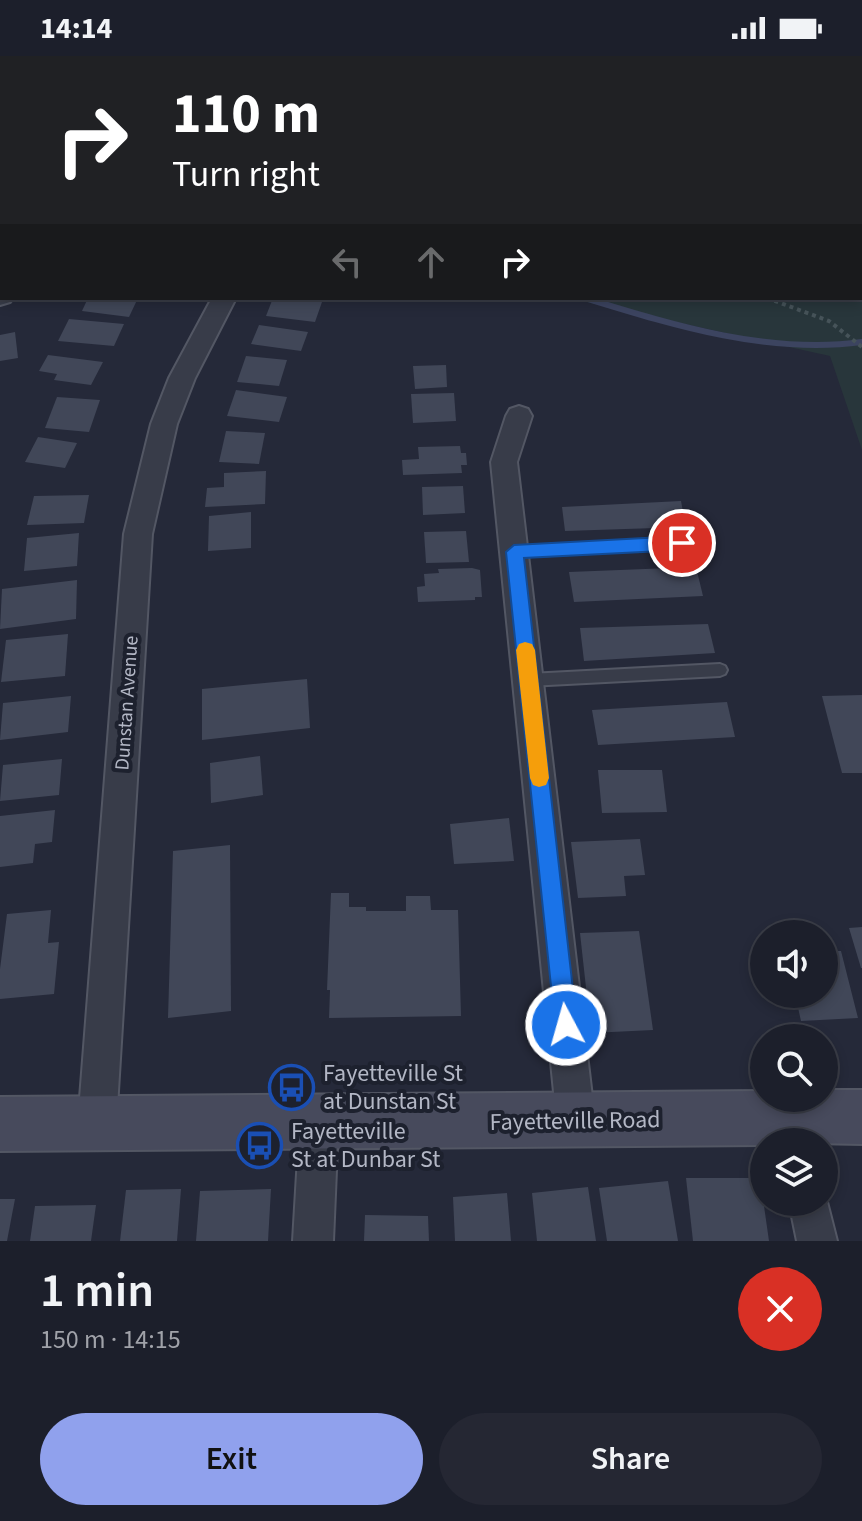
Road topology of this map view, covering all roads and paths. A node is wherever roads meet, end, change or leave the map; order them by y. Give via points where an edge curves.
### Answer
1 (551, 56) edge
2 (565, 56) edge
3 (223, 300) edge
4 (776, 300) edge
5 (862, 347) edge
6 (519, 416) dead end
7 (682, 543) dead end
8 (514, 552) junction
9 (720, 670) dead end
10 (529, 680) junction
11 (862, 1117) edge
12 (576, 1122) junction
13 (319, 1123) junction
14 (0, 1124) edge
15 (97, 1124) junction
16 (750, 1128) edge
17 (805, 1128) edge
18 (812, 1216) edge
19 (313, 1241) edge
20 (817, 1241) edge

1 - 2 lane
3 - 15 street, Dunstan Avenue via 164,424 138,534
4 - 5 path via 820,315
6 - 8 street via 504,462
7 - 8 lane
8 - 10 street
9 - 10 lane
10 - 12 street
11 - 17 main road, Fayetteville Road
12 - 13 main road, Fayetteville Road
12 - 16 main road, Fayetteville Road
13 - 15 main road, Fayetteville Road
13 - 19 street
14 - 15 main road, Fayetteville Road
18 - 20 street

